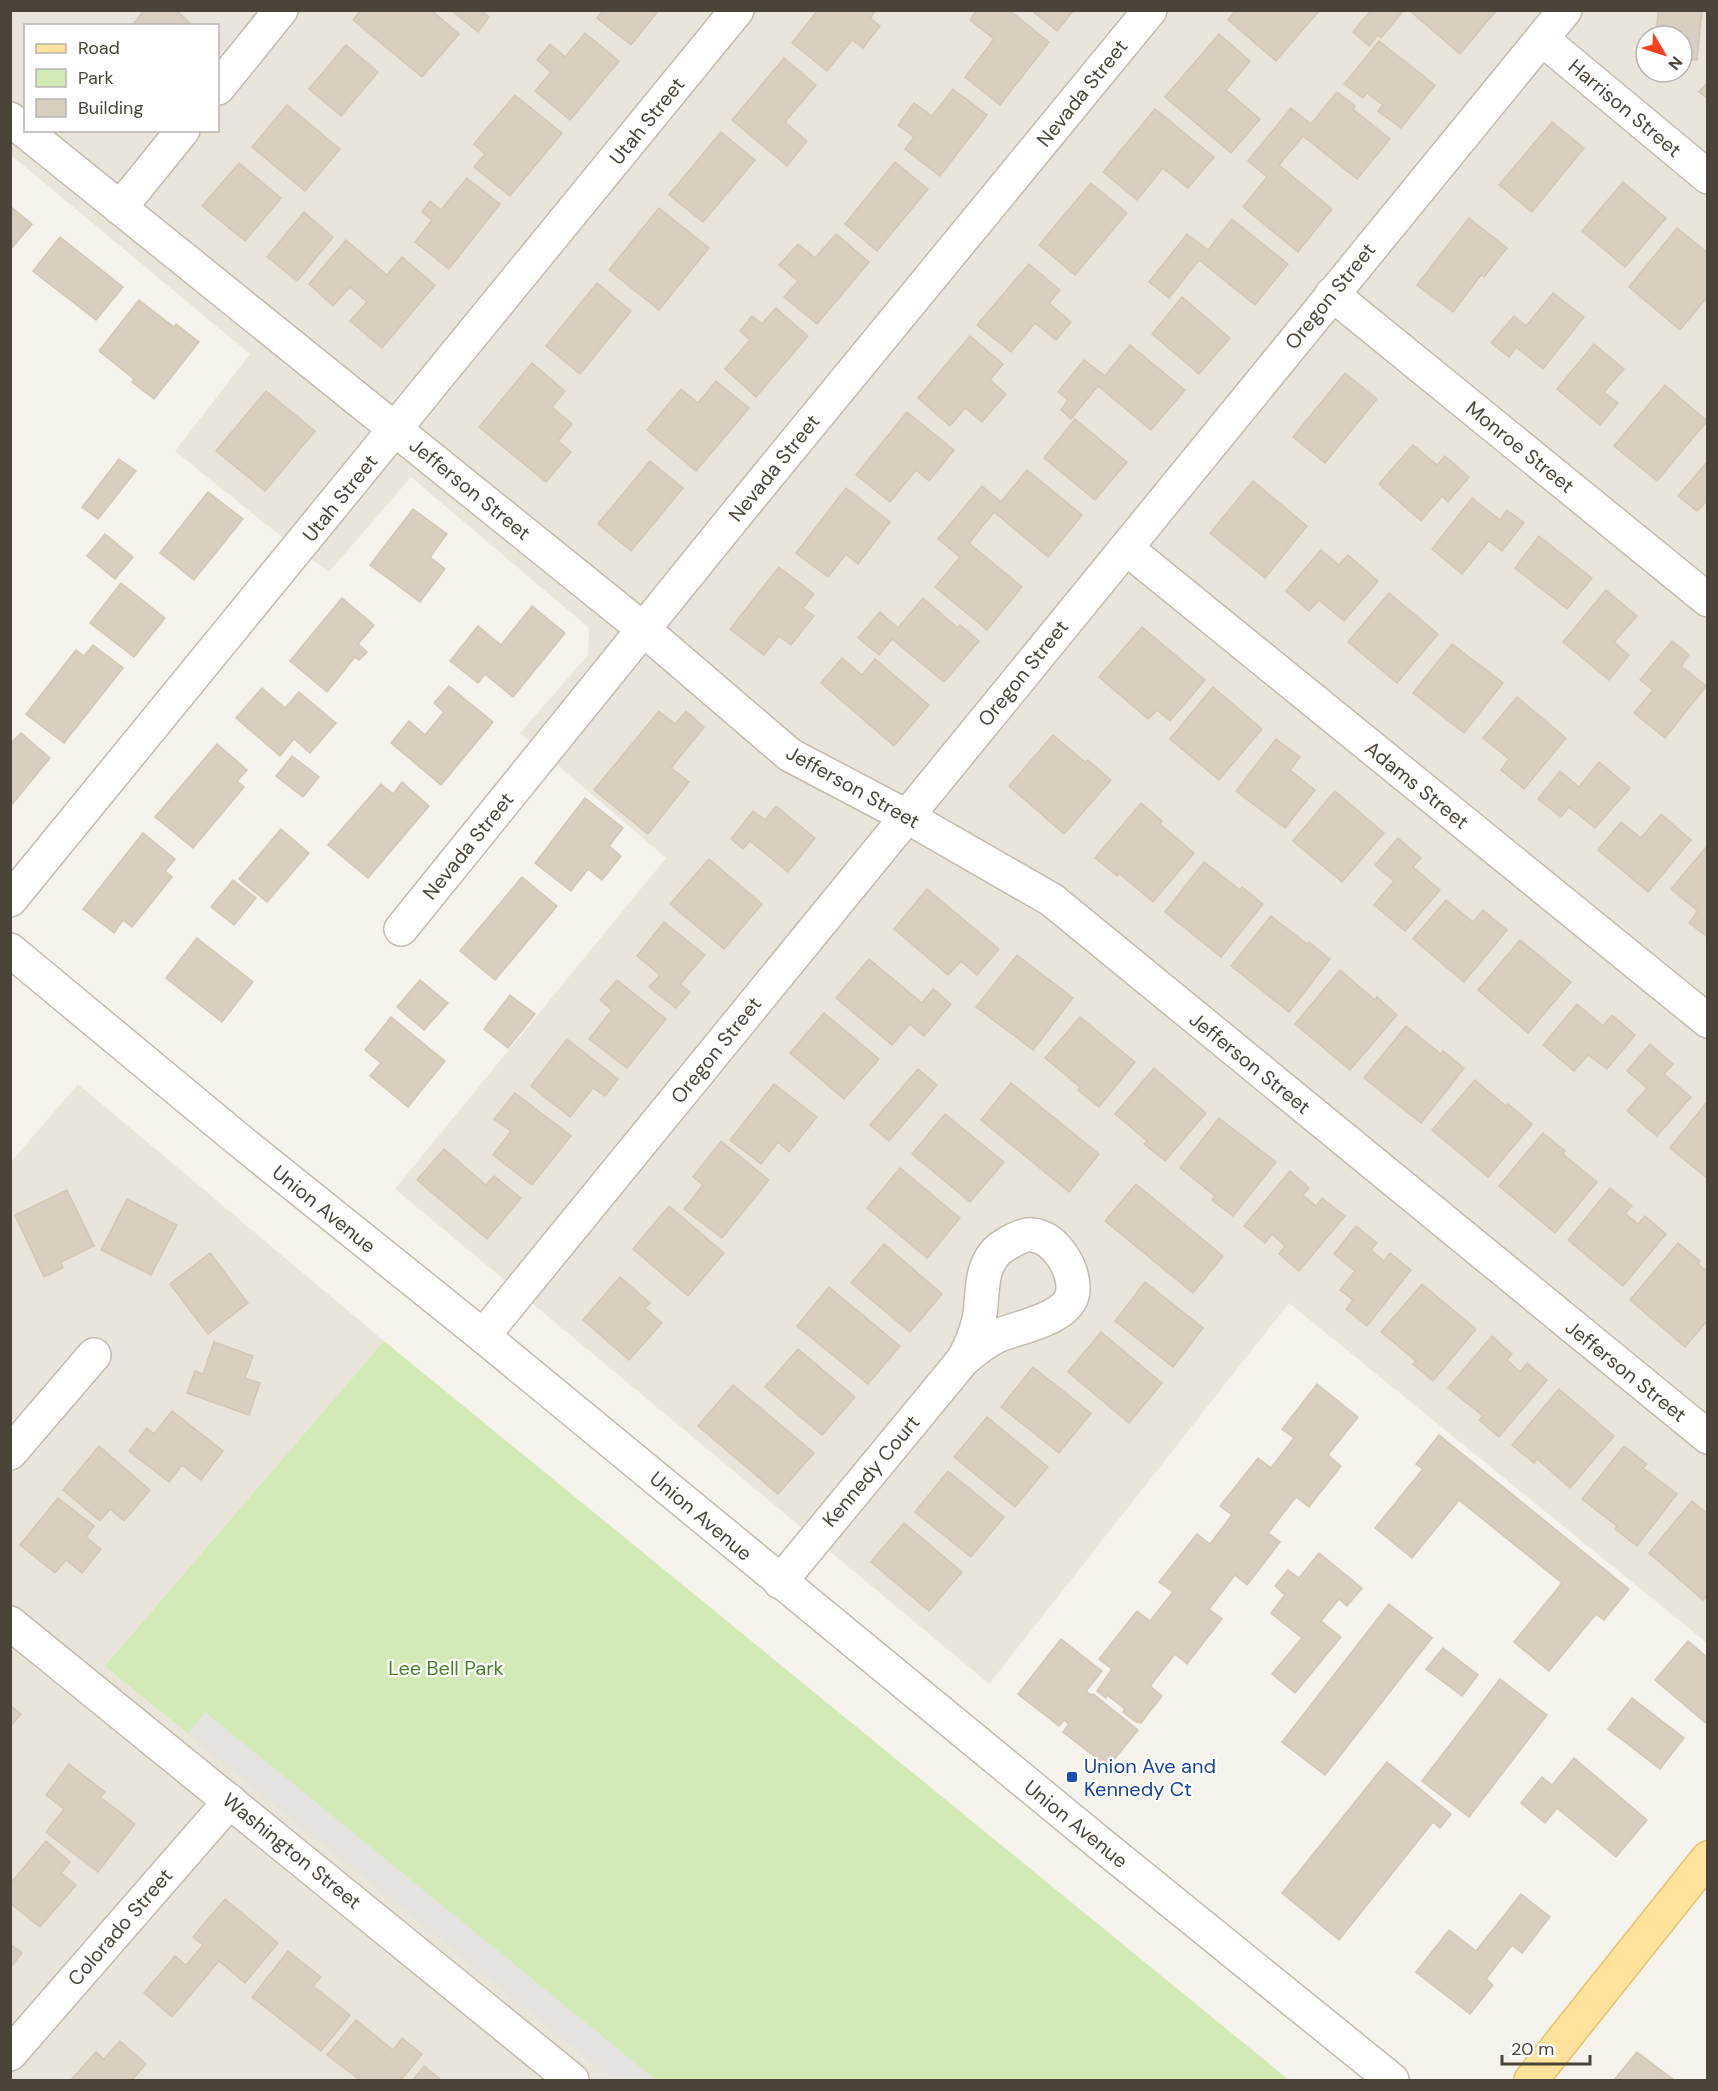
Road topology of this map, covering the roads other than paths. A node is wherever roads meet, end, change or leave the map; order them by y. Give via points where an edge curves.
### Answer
1 (281, 10) edge
2 (737, 10) edge
3 (1150, 10) edge
4 (1565, 10) edge
5 (1542, 39) junction
6 (219, 87) edge
7 (10, 119) edge
8 (24, 130) edge
9 (26, 132) edge
10 (181, 132) edge
11 (1707, 177) edge
12 (120, 208) junction
13 (1332, 294) junction
14 (395, 429) junction
15 (1126, 548) junction
16 (1707, 600) edge
17 (643, 629) junction
18 (906, 816) junction
19 (10, 900) edge
20 (401, 929) dead end
21 (10, 950) edge
22 (1707, 1021) edge
23 (483, 1336) junction
24 (94, 1355) dead end
25 (963, 1360) dead end
26 (1707, 1437) edge
27 (10, 1453) edge
28 (780, 1582) junction
29 (10, 1623) edge
30 (230, 1801) junction
31 (1707, 1858) edge
32 (10, 2054) edge
33 (572, 2080) edge
34 (1392, 2080) edge
35 (1531, 2080) edge

1 - 6 street
2 - 14 street, Utah Street
3 - 17 street, Nevada Street
4 - 5 street, Oregon Street
5 - 11 street, Harrison Street
5 - 13 street, Oregon Street
7 - 8 street, Jefferson Street
9 - 12 street, Jefferson Street
10 - 12 street
12 - 14 street, Jefferson Street
13 - 15 street, Oregon Street
13 - 16 street, Monroe Street
14 - 17 street, Jefferson Street
14 - 19 street, Utah Street
15 - 18 street, Oregon Street
15 - 22 street, Adams Street
17 - 18 street, Jefferson Street via 790,755
17 - 20 street, Nevada Street
18 - 23 street, Oregon Street
18 - 26 street, Jefferson Street via 1052,900
21 - 23 street, Union Avenue via 238,1140
23 - 28 street, Union Avenue
24 - 27 street
25 - 28 street, Kennedy Court
28 - 34 street, Union Avenue
29 - 30 street, Washington Street
30 - 32 street, Colorado Street
30 - 33 street, Washington Street
31 - 35 main road

